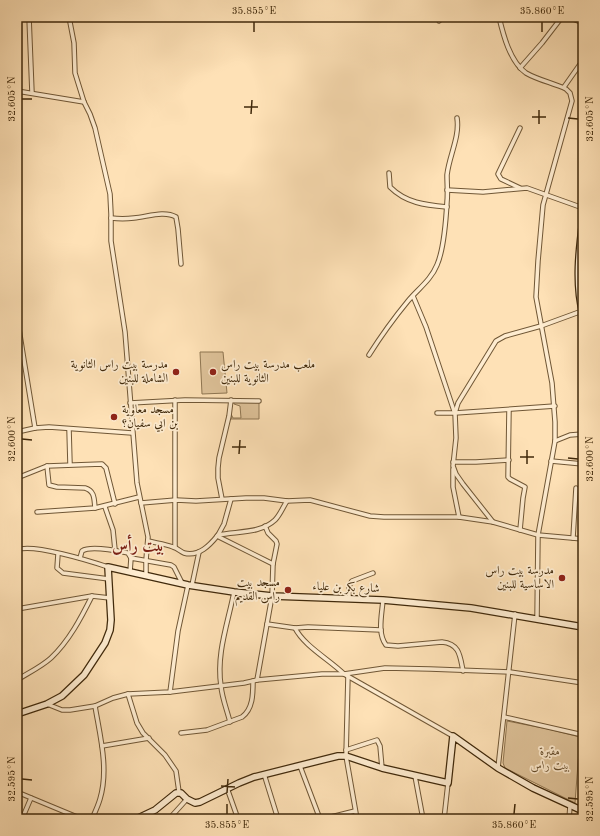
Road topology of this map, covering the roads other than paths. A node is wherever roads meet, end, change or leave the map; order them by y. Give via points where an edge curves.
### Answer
1 (29, 17) edge
2 (69, 17) edge
3 (499, 17) edge
4 (562, 17) edge
5 (568, 17) edge
6 (583, 22) edge
7 (583, 60) edge
8 (520, 68) junction
9 (564, 88) junction
10 (17, 91) edge
11 (32, 92) junction
12 (84, 102) junction
13 (457, 118) dead end
14 (520, 128) dead end
15 (389, 173) dead end
16 (520, 188) junction
17 (447, 190) junction
18 (545, 194) junction
19 (447, 207) junction
20 (583, 208) edge
21 (111, 218) junction
22 (583, 220) edge
23 (181, 264) dead end
24 (413, 296) junction
25 (583, 313) edge
26 (17, 317) edge
27 (541, 326) junction
28 (369, 355) dead end
29 (175, 400) junction
30 (231, 400) junction
31 (259, 401) dead end
32 (130, 403) junction
33 (555, 406) junction
34 (509, 410) junction
35 (437, 412) dead end
36 (455, 413) junction
37 (35, 428) junction
38 (69, 429) junction
39 (17, 432) edge
40 (132, 433) junction
41 (583, 434) edge
42 (555, 441) junction
43 (509, 460) junction
44 (551, 461) junction
45 (70, 464) junction
46 (453, 464) junction
47 (583, 464) edge
48 (47, 466) junction
49 (17, 478) edge
50 (576, 488) dead end
51 (139, 497) junction
52 (222, 499) junction
53 (232, 499) junction
54 (176, 500) junction
55 (287, 501) junction
56 (141, 503) junction
57 (115, 504) junction
58 (105, 507) junction
59 (96, 508) junction
60 (37, 512) dead end
61 (459, 517) junction
62 (493, 522) junction
63 (265, 526) junction
64 (520, 530) junction
65 (218, 536) junction
66 (538, 536) junction
67 (572, 538) junction
68 (583, 539) edge
69 (148, 541) junction
70 (175, 547) junction
71 (17, 550) edge
72 (115, 550) junction
73 (199, 552) junction
74 (58, 554) junction
75 (80, 558) junction
76 (131, 558) junction
77 (146, 560) junction
78 (273, 564) junction
79 (108, 567) junction
80 (130, 572) junction
81 (373, 573) dead end
82 (146, 575) junction
83 (109, 579) junction
84 (182, 583) junction
85 (190, 585) junction
86 (234, 592) junction
87 (92, 596) junction
88 (272, 596) junction
89 (110, 598) junction
90 (349, 598) junction
91 (383, 600) junction
92 (17, 609) edge
93 (515, 614) junction
94 (537, 618) junction
95 (267, 624) junction
96 (583, 627) edge
97 (295, 628) junction
98 (381, 630) junction
99 (463, 671) junction
100 (510, 672) junction
101 (346, 675) junction
102 (17, 680) edge
103 (257, 680) junction
104 (253, 682) junction
105 (583, 683) edge
106 (220, 686) junction
107 (170, 692) junction
108 (128, 694) junction
109 (46, 704) junction
110 (95, 706) junction
111 (17, 714) edge
112 (504, 717) junction
113 (230, 722) junction
114 (182, 733) dead end
115 (583, 735) edge
116 (453, 736) junction
117 (149, 738) junction
118 (102, 746) junction
119 (346, 753) junction
120 (300, 766) junction
121 (382, 768) junction
122 (498, 768) junction
123 (264, 774) junction
124 (415, 776) junction
125 (448, 783) junction
126 (227, 788) junction
127 (17, 792) edge
128 (179, 792) junction
129 (31, 798) junction
130 (187, 798) junction
131 (570, 806) junction
132 (355, 811) junction
133 (583, 811) edge
134 (446, 818) edge
135 (22, 819) edge
136 (82, 819) edge
137 (92, 819) edge
138 (136, 819) edge
139 (169, 819) edge
140 (238, 819) edge
141 (278, 819) edge
142 (320, 819) edge
143 (323, 819) edge
144 (357, 819) edge
145 (423, 819) edge
146 (568, 819) edge

1 - 11 street
2 - 12 street via 74,43 75,73
3 - 8 street via 506,43
4 - 8 street
5 - 6 street
7 - 9 street
8 - 9 street via 528,74
9 - 18 street via 570,93 572,104
10 - 11 street
11 - 12 street
12 - 21 street via 95,128 108,185
13 - 17 street via 457,132 448,166
14 - 16 street via 498,174 501,179
15 - 19 street via 390,187 402,196 422,204
16 - 17 street via 483,192
16 - 18 street
17 - 19 street
18 - 20 street
18 - 27 street via 536,286
19 - 24 street via 437,265
21 - 23 street via 128,219 162,214 174,216 177,219
21 - 32 street via 125,332
22 - 25 street via 579,272
24 - 28 street via 381,335
24 - 36 street
25 - 27 street
26 - 37 street
27 - 33 street
27 - 36 street via 505,336 494,343 458,403
29 - 30 street
29 - 32 street
29 - 54 street
30 - 31 street
30 - 52 street via 218,468
32 - 40 street
33 - 34 street
33 - 42 street
34 - 36 street
34 - 43 street
35 - 36 street
36 - 46 street
37 - 38 street
37 - 39 street
38 - 40 street
38 - 45 street
40 - 51 street
41 - 42 street via 570,435
42 - 44 street
43 - 46 street
43 - 64 street via 508,477 525,487
44 - 47 street
44 - 66 street
45 - 48 street
45 - 57 street via 103,464
46 - 61 street via 453,487
46 - 62 street via 456,474
48 - 49 street
48 - 59 street via 49,484 89,489 94,495
50 - 67 street
51 - 56 street
51 - 57 street
52 - 53 street
52 - 54 street
53 - 55 street via 264,498
53 - 65 street
54 - 56 street
54 - 70 street
55 - 61 street via 319,502 370,516
55 - 63 street via 277,518
56 - 69 street
57 - 58 street
58 - 59 street
58 - 72 street via 114,530
59 - 60 street
61 - 62 street
62 - 64 street
63 - 65 street
63 - 78 street via 277,543
64 - 66 street
65 - 73 street
65 - 78 street
66 - 67 street
66 - 94 street
67 - 68 street
69 - 70 street
69 - 77 street
70 - 73 street via 186,553
71 - 74 street via 26,548
72 - 75 street via 84,549
72 - 76 street via 128,553
73 - 85 street
74 - 75 street
74 - 83 street via 57,568 63,573
75 - 79 street
76 - 77 street
76 - 80 street
77 - 82 street
77 - 84 street via 173,566
78 - 88 street
79 - 80 street, شارع بكر بن علياء
79 - 83 street
80 - 82 street, شارع بكر بن علياء
81 - 90 street via 352,581 349,586
82 - 84 street, شارع بكر بن علياء
83 - 89 street
84 - 85 street, شارع بكر بن علياء
85 - 86 street, شارع بكر بن علياء
85 - 107 street via 178,630
86 - 88 street, شارع بكر بن علياء
86 - 106 street via 222,643
87 - 89 street
87 - 92 street
87 - 102 street via 60,648 49,659
88 - 90 street, شارع بكر بن علياء
88 - 95 street
89 - 109 street via 110,630 105,643 75,685 62,696
90 - 91 street, شارع بكر بن علياء
91 - 93 street, شارع بكر بن علياء
91 - 98 street
93 - 94 street, شارع بكر بن علياء
93 - 100 street
94 - 96 street, شارع بكر بن علياء
95 - 97 street
95 - 103 street
97 - 98 street
97 - 101 street via 307,643
98 - 99 street via 386,645 442,642 454,646 459,652
99 - 100 street
99 - 101 street via 385,668
100 - 105 street
100 - 112 street
101 - 103 street via 322,674
101 - 116 street
101 - 119 street
103 - 104 street
104 - 106 street
104 - 113 street via 253,694 247,713
106 - 107 street
106 - 113 street
107 - 108 street
108 - 110 street
108 - 117 street via 137,723
109 - 110 street via 62,710
109 - 111 street
110 - 118 street
112 - 115 street
112 - 122 street
113 - 114 street via 207,730
116 - 122 street
116 - 125 street
117 - 118 street
117 - 128 street via 166,755 176,771
118 - 137 street via 103,786
119 - 120 street
119 - 121 street
119 - 121 street via 377,740
119 - 132 street
120 - 123 street
120 - 142 street
121 - 124 street
122 - 131 street
123 - 126 street
123 - 141 street
124 - 125 street
124 - 145 street
125 - 134 street
126 - 130 street via 200,802 195,803
126 - 140 street
127 - 129 street
128 - 130 street
128 - 138 street via 155,810
129 - 135 street
129 - 136 street
130 - 139 street
131 - 133 street
131 - 146 street
132 - 143 street
132 - 144 street

